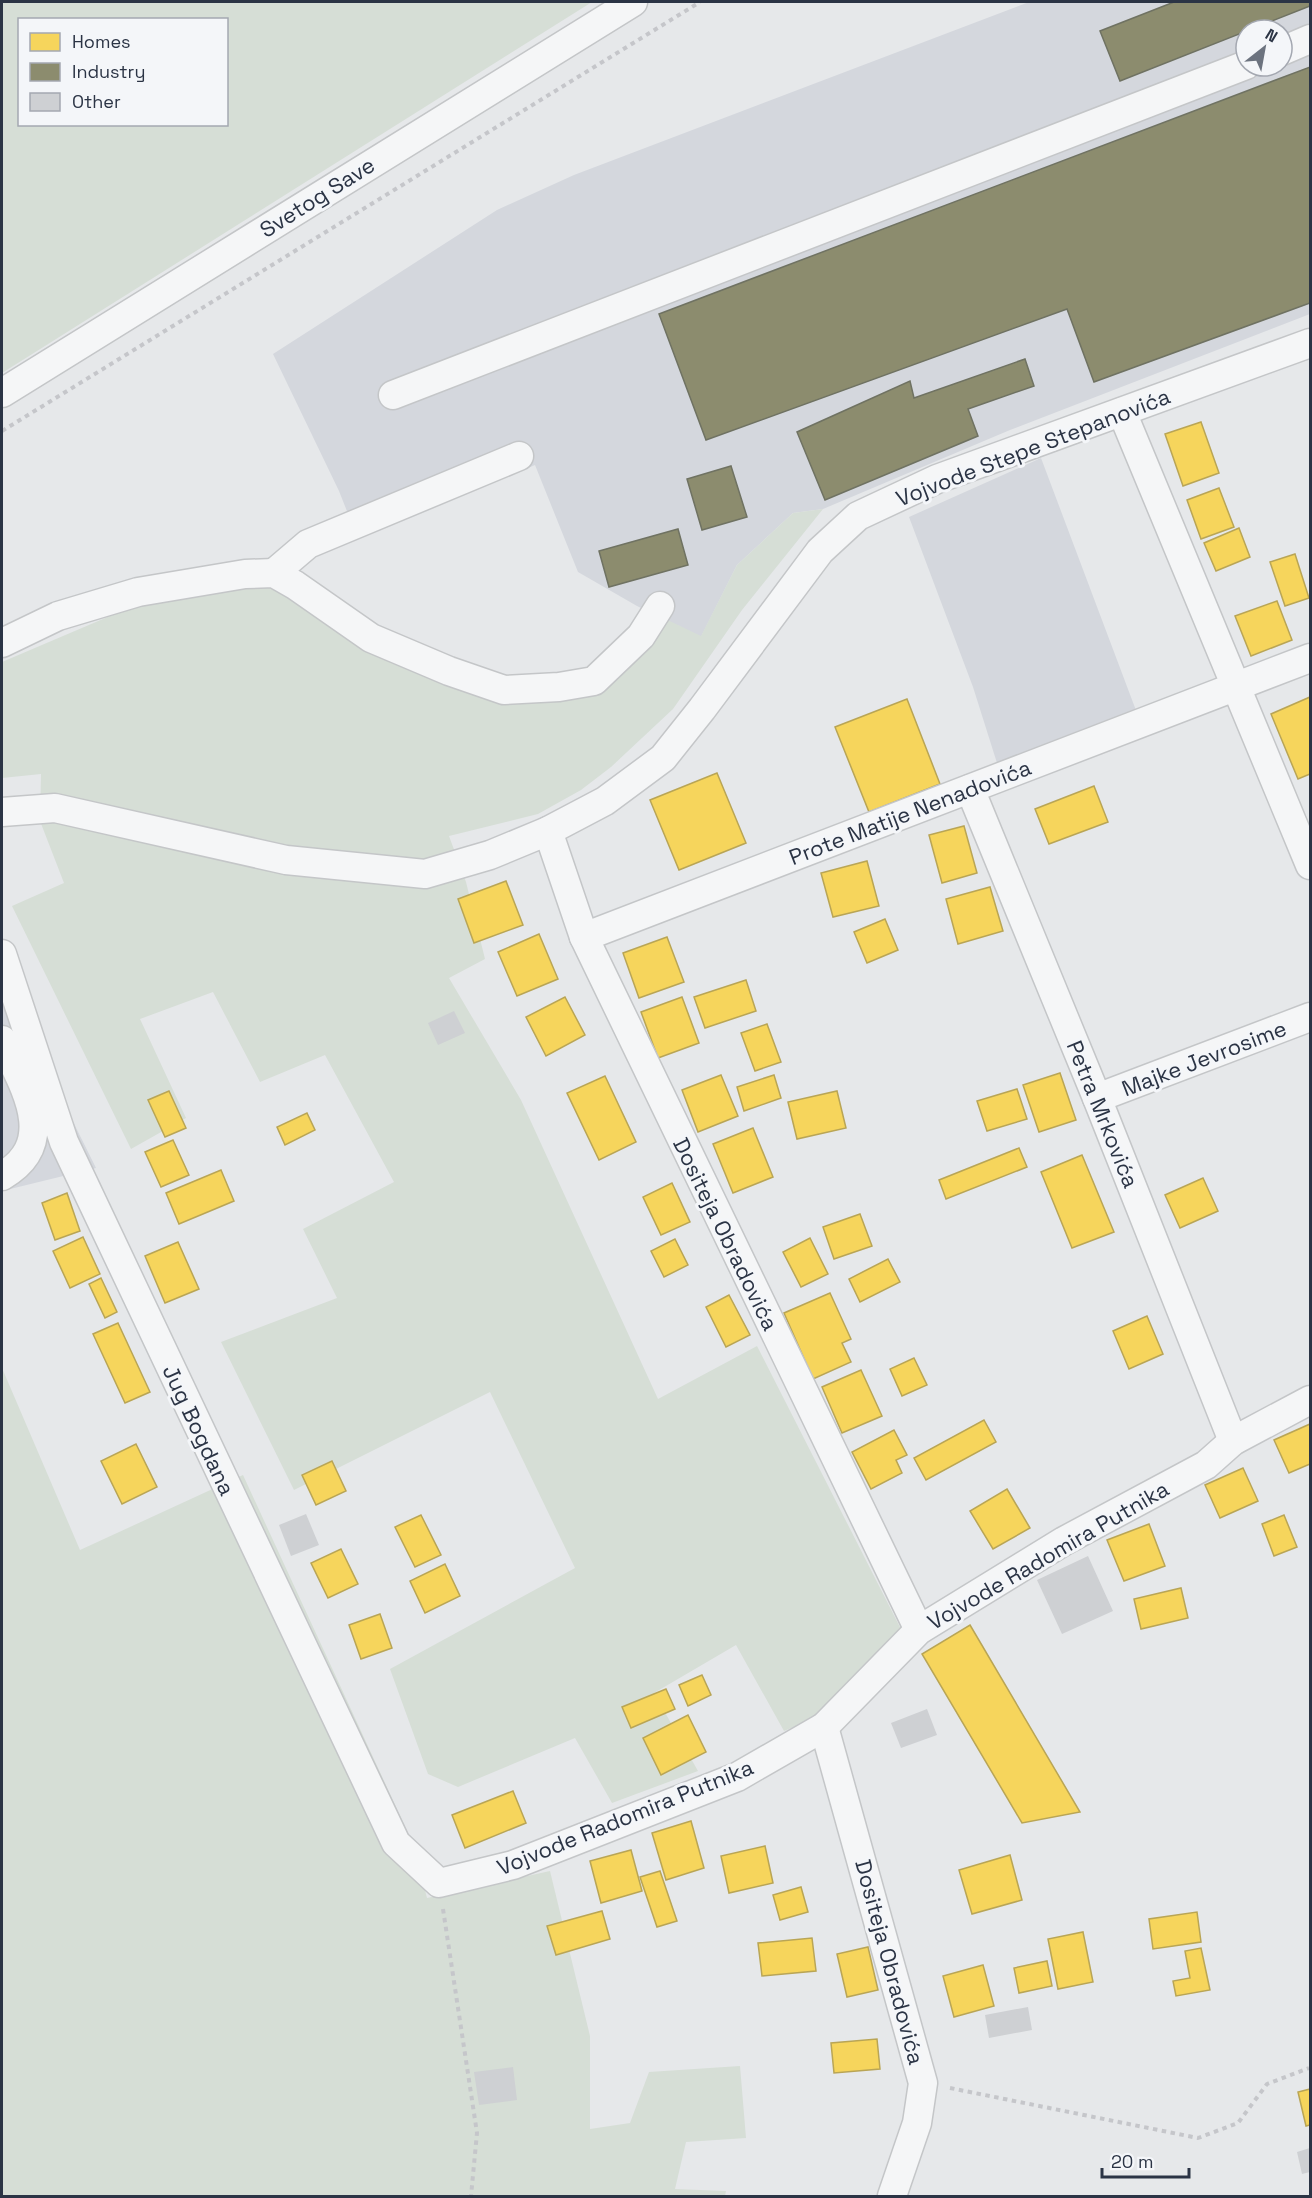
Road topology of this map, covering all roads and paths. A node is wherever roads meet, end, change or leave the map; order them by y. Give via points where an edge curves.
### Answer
1 (633, 2) edge
2 (700, 2) edge
3 (1311, 39) edge
4 (1294, 46) edge
5 (1234, 70) edge
6 (1311, 343) edge
7 (2, 393) edge
8 (393, 395) dead end
9 (1122, 411) junction
10 (2, 431) edge
11 (519, 456) dead end
12 (274, 573) junction
13 (660, 606) dead end
14 (2, 643) edge
15 (1311, 658) edge
16 (1237, 687) junction
17 (970, 789) junction
18 (2, 812) edge
19 (548, 831) junction
20 (1311, 865) edge
21 (584, 937) junction
22 (2, 954) edge
23 (1311, 1017) edge
24 (2, 1040) edge
25 (1097, 1098) junction
26 (2, 1176) edge
27 (1311, 1400) edge
28 (1233, 1441) junction
29 (919, 1630) junction
30 (824, 1727) junction
31 (439, 1883) junction
32 (1309, 2068) edge
33 (923, 2083) junction
34 (471, 2196) edge
35 (892, 2196) edge

1 - 7 street, Svetog Save
2 - 10 path
3 - 4 street
5 - 8 street
6 - 9 street, Vojvode Stepe Stepanovića
9 - 16 street
9 - 19 street, Vojvode Stepe Stepanovića via 937,478 858,516 820,551 663,758 605,801
11 - 12 street via 308,544
12 - 13 street via 371,638 504,690 594,681 641,636
12 - 14 street via 245,574 138,592 58,616
15 - 16 street, Prote Matije Nenadovića
16 - 17 street, Prote Matije Nenadovića
16 - 20 street
17 - 21 street, Prote Matije Nenadovića
17 - 25 street, Petra Mrkovića
18 - 19 street, Vojvode Stepe Stepanovića via 55,808 286,860 425,874 490,855
19 - 21 street, Dositeja Obradovića
21 - 29 street, Dositeja Obradovića
22 - 31 street, Jug Bogdana via 64,1142 184,1399 396,1843
23 - 25 street, Majke Jevrosime
24 - 26 street via 35,1119 31,1144 16,1167
25 - 28 street, Petra Mrkovića
27 - 28 street, Vojvode Radomira Putnika
28 - 29 street, Vojvode Radomira Putnika via 1206,1465 1064,1541
29 - 30 street, Vojvode Radomira Putnika
30 - 31 street, Vojvode Radomira Putnika via 737,1777 513,1865
30 - 33 street, Dositeja Obradovića
31 - 34 path via 477,2133
32 - 33 path via 1267,2084 1238,2123 1198,2138
33 - 35 street, Dositeja Obradovića via 917,2123

